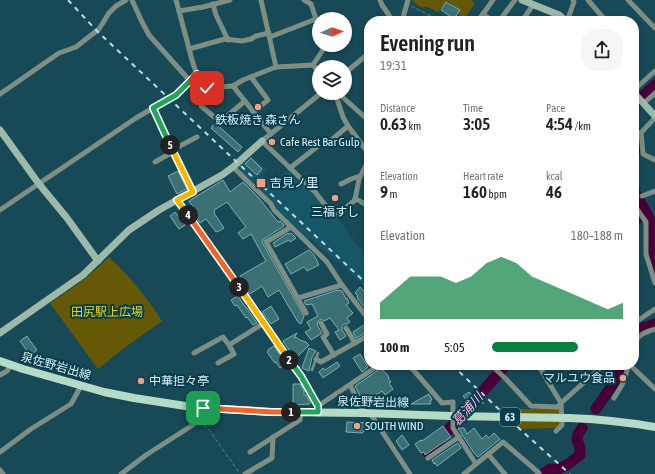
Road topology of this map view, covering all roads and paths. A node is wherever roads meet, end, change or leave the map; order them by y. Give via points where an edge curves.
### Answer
1 (126, 0) edge
2 (132, 0) edge
3 (176, 0) edge
4 (230, 0) edge
5 (261, 0) edge
6 (304, 0) edge
7 (317, 0) edge
8 (380, 0) edge
9 (493, 0) edge
10 (515, 0) edge
11 (522, 0) edge
12 (575, 0) edge
13 (588, 0) edge
14 (628, 0) edge
15 (408, 1) edge
16 (213, 4) junction
17 (311, 4) junction
18 (533, 5) junction
19 (179, 11) junction
20 (314, 12) edge
21 (483, 14) joint
22 (390, 16) edge
23 (404, 16) edge
24 (431, 16) edge
25 (486, 16) edge
26 (503, 16) edge
27 (525, 16) edge
28 (560, 16) edge
29 (569, 16) edge
30 (602, 16) edge
31 (312, 20) edge
32 (654, 26) edge
33 (269, 35) junction
34 (228, 40) junction
35 (189, 49) junction
36 (364, 57) edge
37 (312, 65) edge
38 (276, 67) junction
39 (352, 67) edge
40 (655, 71) edge
41 (197, 74) junction
42 (251, 77) junction
43 (190, 81) junction
44 (233, 86) junction
45 (218, 87) junction
46 (639, 89) edge
47 (655, 93) edge
48 (0, 94) edge
49 (639, 98) edge
50 (313, 100) edge
51 (337, 100) edge
52 (346, 100) edge
53 (245, 101) junction
54 (643, 102) junction
55 (153, 108) junction
56 (253, 112) junction
57 (364, 116) edge
58 (655, 117) edge
59 (348, 126) junction
60 (0, 130) edge
61 (641, 132) junction
62 (271, 134) junction
63 (639, 134) edge
64 (197, 137) dead end
65 (262, 141) junction
66 (329, 142) dead end
67 (318, 146) dead end
68 (364, 147) edge
69 (173, 151) junction
70 (655, 160) edge
71 (155, 162) dead end
72 (233, 167) junction
73 (290, 168) junction
74 (364, 168) edge
75 (360, 176) junction
76 (39, 184) junction
77 (341, 184) dead end
78 (655, 191) edge
79 (193, 192) junction
80 (642, 196) dead end
81 (355, 198) junction
82 (177, 200) junction
83 (364, 204) edge
84 (0, 210) edge
85 (639, 212) edge
86 (291, 227) junction
87 (98, 261) junction
88 (655, 283) edge
89 (342, 285) junction
90 (298, 298) junction
91 (655, 309) edge
92 (306, 313) dead end
93 (364, 314) edge
94 (639, 320) edge
95 (264, 323) junction
96 (321, 324) dead end
97 (346, 328) dead end
98 (655, 329) edge
99 (0, 333) edge
100 (639, 336) edge
101 (364, 338) edge
102 (355, 343) junction
103 (229, 345) junction
104 (194, 353) dead end
105 (318, 353) dead end
106 (334, 355) junction
107 (316, 359) junction
108 (0, 361) edge
109 (218, 362) dead end
110 (11, 365) junction
111 (312, 370) dead end
112 (372, 370) edge
113 (412, 370) edge
114 (496, 370) edge
115 (541, 370) edge
116 (598, 370) edge
117 (627, 370) edge
118 (634, 370) edge
119 (0, 375) edge
120 (350, 385) junction
121 (81, 386) junction
122 (655, 389) edge
123 (614, 398) dead end
124 (561, 403) junction
125 (203, 408) junction
126 (318, 409) junction
127 (301, 412) junction
128 (367, 413) junction
129 (199, 420) junction
130 (655, 427) edge
131 (556, 431) dead end
132 (273, 437) junction
133 (459, 438) junction
134 (0, 452) edge
135 (250, 452) dead end
136 (488, 454) junction
137 (428, 458) dead end
138 (476, 464) junction
139 (0, 470) edge
140 (244, 473) edge
141 (3, 474) edge
142 (121, 474) edge
143 (410, 474) edge
144 (464, 474) edge
145 (505, 474) edge
146 (538, 474) edge

1 - 48 street via 109,13 99,29 76,47 59,53
2 - 43 street via 149,35
3 - 19 street
4 - 16 street
5 - 33 street
6 - 17 street
7 - 17 street
8 - 22 street
9 - 21 street
10 - 26 street
11 - 18 street
12 - 29 street
13 - 30 street
14 - 32 street
15 - 23 street
15 - 24 path via 411,6
16 - 19 street
16 - 34 street
17 - 20 street
18 - 27 street
18 - 28 street
19 - 35 street
21 - 25 street
31 - 33 street
33 - 34 street via 256,36 251,40
33 - 38 street
34 - 35 street
35 - 41 street
36 - 39 street
37 - 38 street
38 - 42 street
40 - 46 street
41 - 43 street
41 - 45 street via 199,82 207,88
42 - 44 street
42 - 56 street via 268,100
43 - 55 street via 176,95
44 - 45 street
44 - 53 street
45 - 53 street via 201,106 220,122
47 - 54 street
49 - 54 street
50 - 62 street
51 - 59 street
52 - 57 street
53 - 56 street
54 - 58 street
55 - 69 street
55 - 76 street
56 - 62 street
58 - 61 street
59 - 66 street
59 - 68 street
60 - 76 street
61 - 63 street
61 - 70 street via 643,154
62 - 65 street
64 - 69 street
65 - 72 street
65 - 73 street
67 - 73 street
69 - 71 street
69 - 79 street
72 - 79 street
72 - 86 street
73 - 81 street via 315,192 333,215 339,214
74 - 75 street
75 - 77 street
75 - 81 street
76 - 84 street
76 - 87 street
78 - 80 street
79 - 82 street
81 - 83 street
82 - 87 street via 129,230
82 - 95 street
85 - 88 street via 646,222 646,254
86 - 89 street via 327,262
86 - 90 street via 266,242
87 - 99 street via 83,275
89 - 90 street
89 - 93 street
90 - 92 street
91 - 94 street
95 - 103 street
95 - 126 street via 301,376
96 - 106 street via 327,334 323,337
97 - 102 street
98 - 100 street
101 - 102 street
102 - 106 street
103 - 104 street via 222,337
103 - 109 street via 234,354
105 - 107 lane
106 - 107 street via 322,362
107 - 111 lane
108 - 110 main road, 泉佐野岩出線 / 63
110 - 119 street
110 - 121 main road, 泉佐野岩出線 / 63
112 - 120 street
113 - 133 street via 442,403 453,402 453,428
114 - 124 street via 531,406 558,407
115 - 124 street
116 - 124 street
117 - 123 street
118 - 122 street
120 - 126 street
120 - 128 street
121 - 125 main road, 泉佐野岩出線 / 63 via 134,398
121 - 134 street via 71,404
124 - 131 street via 562,424
125 - 127 main road, 泉佐野岩出線 / 63
125 - 129 street
126 - 127 main road, 泉佐野岩出線 / 63
126 - 128 main road, 泉佐野岩出線 / 63
127 - 132 street via 300,420
128 - 130 main road, 泉佐野岩出線 / 63, bridge via 569,418
128 - 143 street
129 - 140 path via 210,431 238,471
129 - 142 street
132 - 135 street
132 - 140 street via 272,458
133 - 137 street
133 - 138 street
136 - 138 street
136 - 145 street
136 - 146 street via 503,442
138 - 144 street
139 - 141 street

